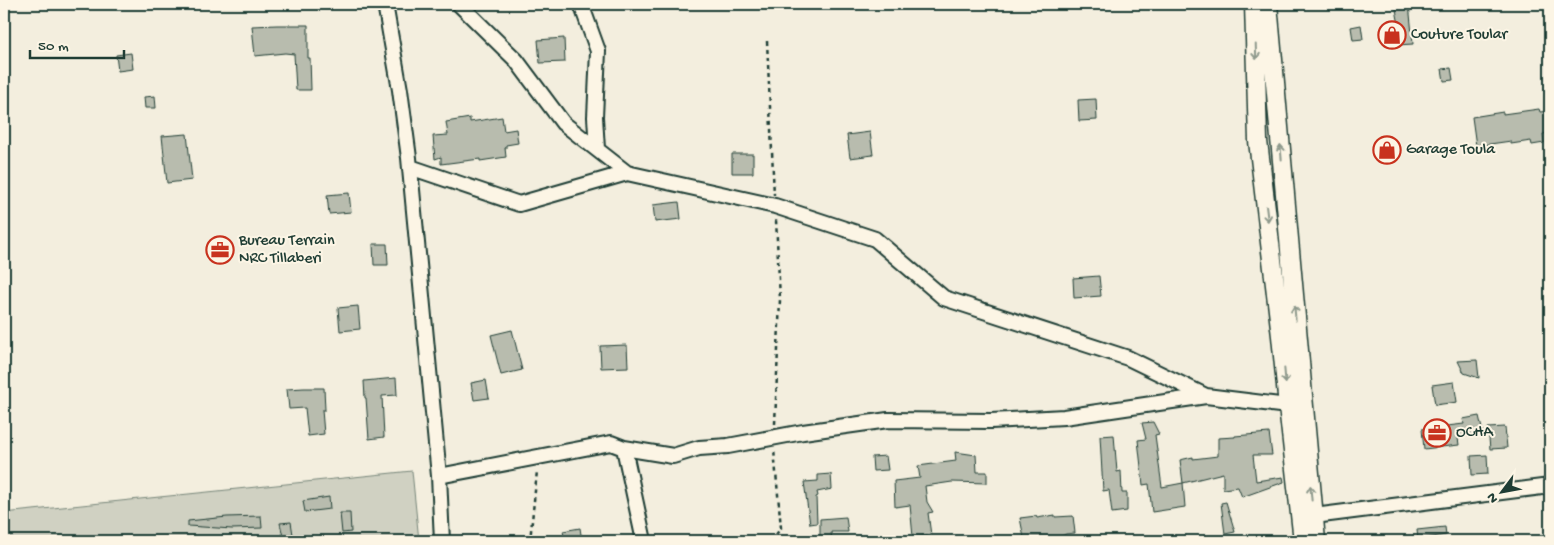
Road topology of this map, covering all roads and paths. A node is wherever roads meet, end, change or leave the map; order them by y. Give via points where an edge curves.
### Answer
1 (385, 4) edge
2 (459, 4) edge
3 (581, 4) edge
4 (1254, 4) edge
5 (1268, 4) edge
6 (767, 41) dead end
7 (597, 149) junction
8 (410, 167) junction
9 (627, 173) junction
10 (775, 206) junction
11 (1206, 396) junction
12 (1288, 406) junction
13 (774, 437) junction
14 (624, 448) junction
15 (538, 457) junction
16 (439, 476) junction
17 (1550, 486) edge
18 (1314, 516) junction
19 (442, 541) edge
20 (530, 541) edge
21 (644, 541) edge
22 (771, 541) edge
23 (1270, 541) edge
24 (1307, 541) edge

1 - 8 street
2 - 7 street via 516,60 563,123
3 - 7 street via 598,51
4 -> 12 main road via 1258,141
18 -> 5 main road
6 - 10 path
7 - 9 street
8 - 9 street via 519,204
8 - 16 street
9 - 10 street
10 - 11 street via 875,239 944,298 1128,358
10 - 13 path via 780,299
11 - 12 street
11 - 13 street via 1064,417 990,421 888,420
12 - 24 main road
13 - 14 street via 699,448 673,456
13 - 22 path via 781,528
14 - 15 street via 611,443
14 - 21 street
15 - 16 street
15 - 20 path
16 - 19 street
17 - 18 street
18 - 24 main road
23 - 24 path

